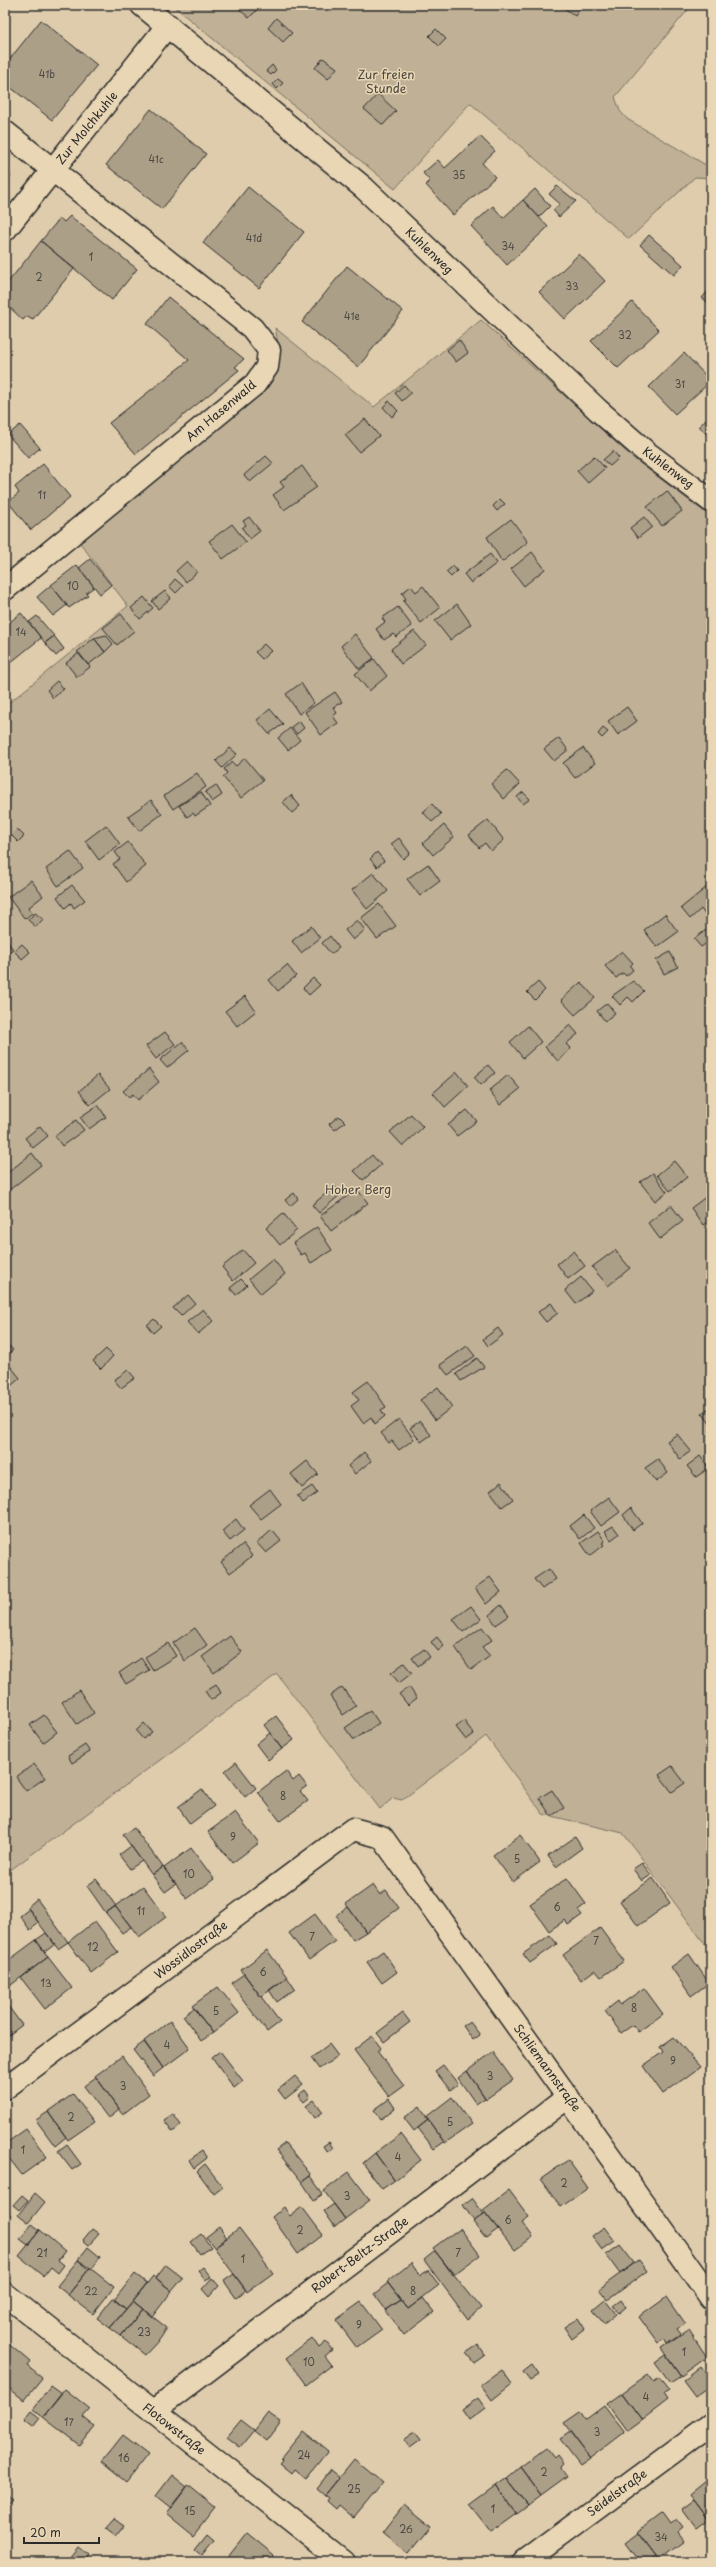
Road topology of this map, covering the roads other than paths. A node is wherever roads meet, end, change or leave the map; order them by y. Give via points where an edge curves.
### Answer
1 (142, 5) edge
2 (168, 25) junction
3 (5, 132) edge
4 (52, 171) junction
5 (5, 230) edge
6 (711, 501) edge
7 (5, 589) edge
8 (382, 1837) joint
9 (5, 2088) edge
10 (568, 2097) junction
11 (5, 2294) edge
12 (711, 2298) edge
13 (153, 2412) junction
14 (711, 2424) edge
15 (344, 2562) edge
16 (524, 2562) edge

1 - 2 street, Kuhlenweg
2 - 4 street, Zur Molchkuhle
2 - 6 street, Kuhlenweg via 364,188 598,410 646,452
3 - 4 street, Am Hasenwald
4 - 5 street, Zur Molchkuhle
4 - 7 street, Am Hasenwald via 252,328 269,350 267,367 255,384
8 - 9 street, Wossidlostraße via 353,1830
8 - 10 street, Schliemannstraße
10 - 12 street, Schliemannstraße
10 - 13 street, Robert-Beltz-Straße
11 - 13 street, Flotowstraße
13 - 15 street, Flotowstraße
14 - 16 street, Seidelstraße

